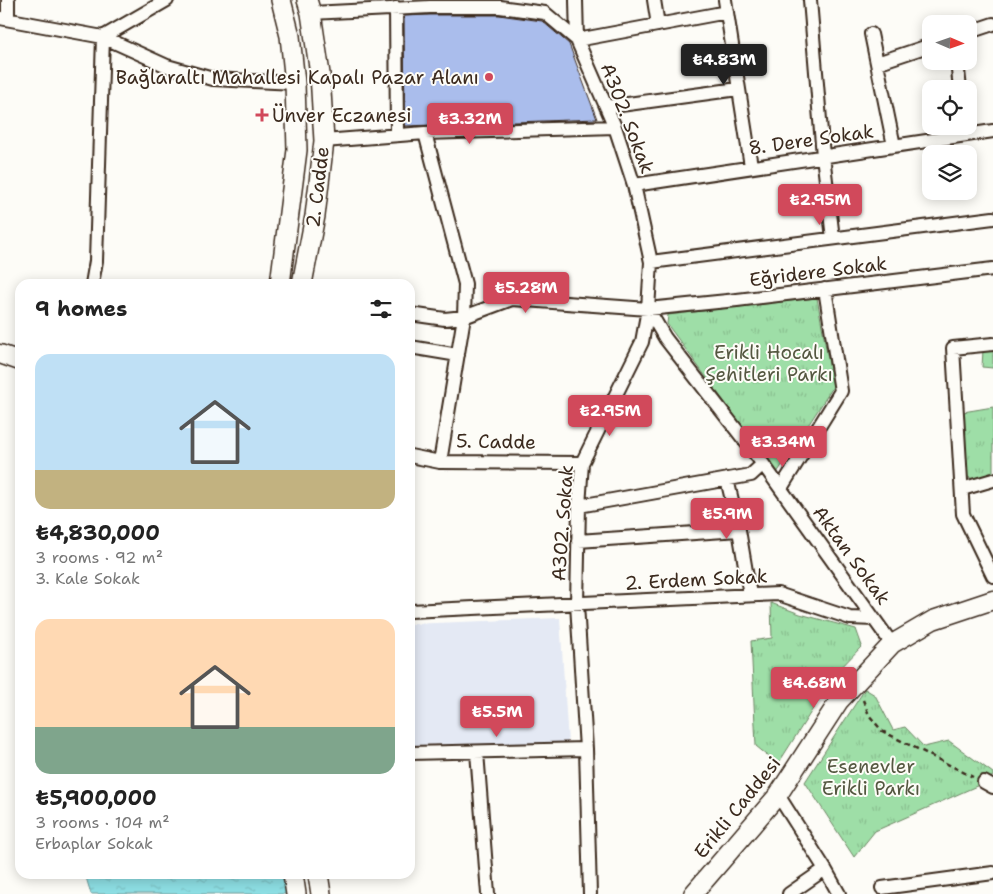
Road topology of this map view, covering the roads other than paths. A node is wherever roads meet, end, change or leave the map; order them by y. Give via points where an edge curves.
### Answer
1 (8, 0) edge
2 (167, 0) edge
3 (281, 0) edge
4 (576, 0) edge
5 (654, 0) edge
6 (810, 0) edge
7 (430, 3) edge
8 (500, 3) edge
9 (359, 5) edge
10 (309, 6) edge
11 (726, 6) edge
12 (396, 8) junction
13 (4, 19) edge
14 (993, 24) edge
15 (658, 25) junction
16 (978, 29) edge
17 (871, 34) dead end
18 (103, 38) junction
19 (577, 40) junction
20 (922, 48) edge
21 (877, 62) junction
22 (295, 83) junction
23 (738, 89) junction
24 (606, 107) junction
25 (615, 127) junction
26 (977, 131) edge
27 (993, 132) edge
28 (425, 133) junction
29 (398, 135) junction
30 (946, 135) edge
31 (324, 141) junction
32 (894, 146) junction
33 (823, 156) junction
34 (751, 166) junction
35 (634, 184) junction
36 (993, 218) edge
37 (833, 238) junction
38 (651, 262) junction
39 (993, 269) edge
40 (93, 279) edge
41 (281, 279) edge
42 (303, 279) edge
43 (825, 289) junction
44 (648, 309) junction
45 (415, 315) edge
46 (464, 317) junction
47 (993, 344) edge
48 (415, 349) edge
49 (0, 354) edge
50 (458, 355) junction
51 (15, 359) edge
52 (415, 457) edge
53 (440, 462) junction
54 (582, 463) junction
55 (763, 464) junction
56 (727, 480) junction
57 (993, 480) edge
58 (780, 488) junction
59 (962, 489) junction
60 (579, 506) junction
61 (739, 530) junction
62 (578, 541) junction
63 (993, 576) edge
64 (750, 595) junction
65 (993, 600) edge
66 (576, 604) junction
67 (415, 611) edge
68 (874, 618) junction
69 (892, 644) junction
70 (586, 749) junction
71 (476, 752) junction
72 (415, 753) edge
73 (778, 795) junction
74 (825, 869) junction
75 (993, 873) edge
76 (294, 879) edge
77 (319, 879) edge
78 (882, 888) dead end
79 (296, 894) edge
80 (321, 894) edge
81 (488, 894) edge
82 (590, 894) edge
83 (693, 894) edge
84 (789, 894) edge
85 (840, 894) edge

1 - 13 street
2 - 18 street
3 - 22 main road, 2. Cadde via 290,36
4 - 19 street, A302. Sokak
5 - 15 street
6 - 33 street
7 - 8 street
7 - 12 street
8 - 19 street via 545,13
9 - 10 street
9 - 12 street
10 - 31 main road, 2. Cadde via 320,74
11 - 15 street
11 - 23 street
12 - 29 street
13 - 18 street
14 - 16 street
15 - 19 street
17 - 21 street
18 - 22 street via 167,66 213,79
18 - 40 street
19 - 24 street, A302. Sokak
20 - 21 street
21 - 32 street
22 - 41 main road, 2. Cadde via 297,150
23 - 24 street
23 - 34 street
24 - 25 street, A302. Sokak
25 - 28 street
25 - 35 street, A302. Sokak
26 - 27 street, 8. Dere Sokak
28 - 29 street
28 - 46 street via 465,284
29 - 31 street
30 - 32 street, 8. Dere Sokak
31 - 42 main road, 2. Cadde
32 - 33 street, 8. Dere Sokak
33 - 34 street, 8. Dere Sokak
33 - 37 street
34 - 35 street, 8. Dere Sokak
35 - 38 street, A302. Sokak
36 - 37 street
37 - 38 street
38 - 44 street, A302. Sokak
39 - 43 street, Eğridere Sokak
43 - 44 street, Eğridere Sokak
43 - 58 street via 841,392
44 - 46 street, Eğridere Sokak via 512,299
44 - 54 street, A302. Sokak via 642,342
44 - 55 street, Aktan Sokak via 665,338
45 - 46 street, Eğridere Sokak
46 - 50 street
47 - 59 street via 953,348
48 - 50 street
49 - 51 main road
50 - 53 street
52 - 53 street, 5. Cadde
53 - 54 street, 5. Cadde
54 - 60 street, A302. Sokak
55 - 56 street via 751,475
55 - 58 street, Aktan Sokak
56 - 60 street
56 - 61 street
57 - 59 street
58 - 68 street, Aktan Sokak
59 - 63 street via 963,514
60 - 62 street, A302. Sokak
61 - 62 street
61 - 64 street
62 - 66 street, A302. Sokak
64 - 66 street, 2. Erdem Sokak
64 - 68 street, 2. Erdem Sokak via 778,594 850,618
65 - 69 main road, Erikli Caddesi via 933,620
66 - 67 street, 2. Erdem Sokak
66 - 70 street, A302. Sokak
68 - 69 street, Aktan Sokak
69 - 73 main road, Erikli Caddesi via 839,701
70 - 71 street
70 - 82 street, A302. Sokak
71 - 72 street
71 - 81 street
73 - 74 street
73 - 83 main road, Erikli Caddesi
74 - 84 street
74 - 85 street
75 - 78 street
76 - 79 main road
77 - 80 main road

